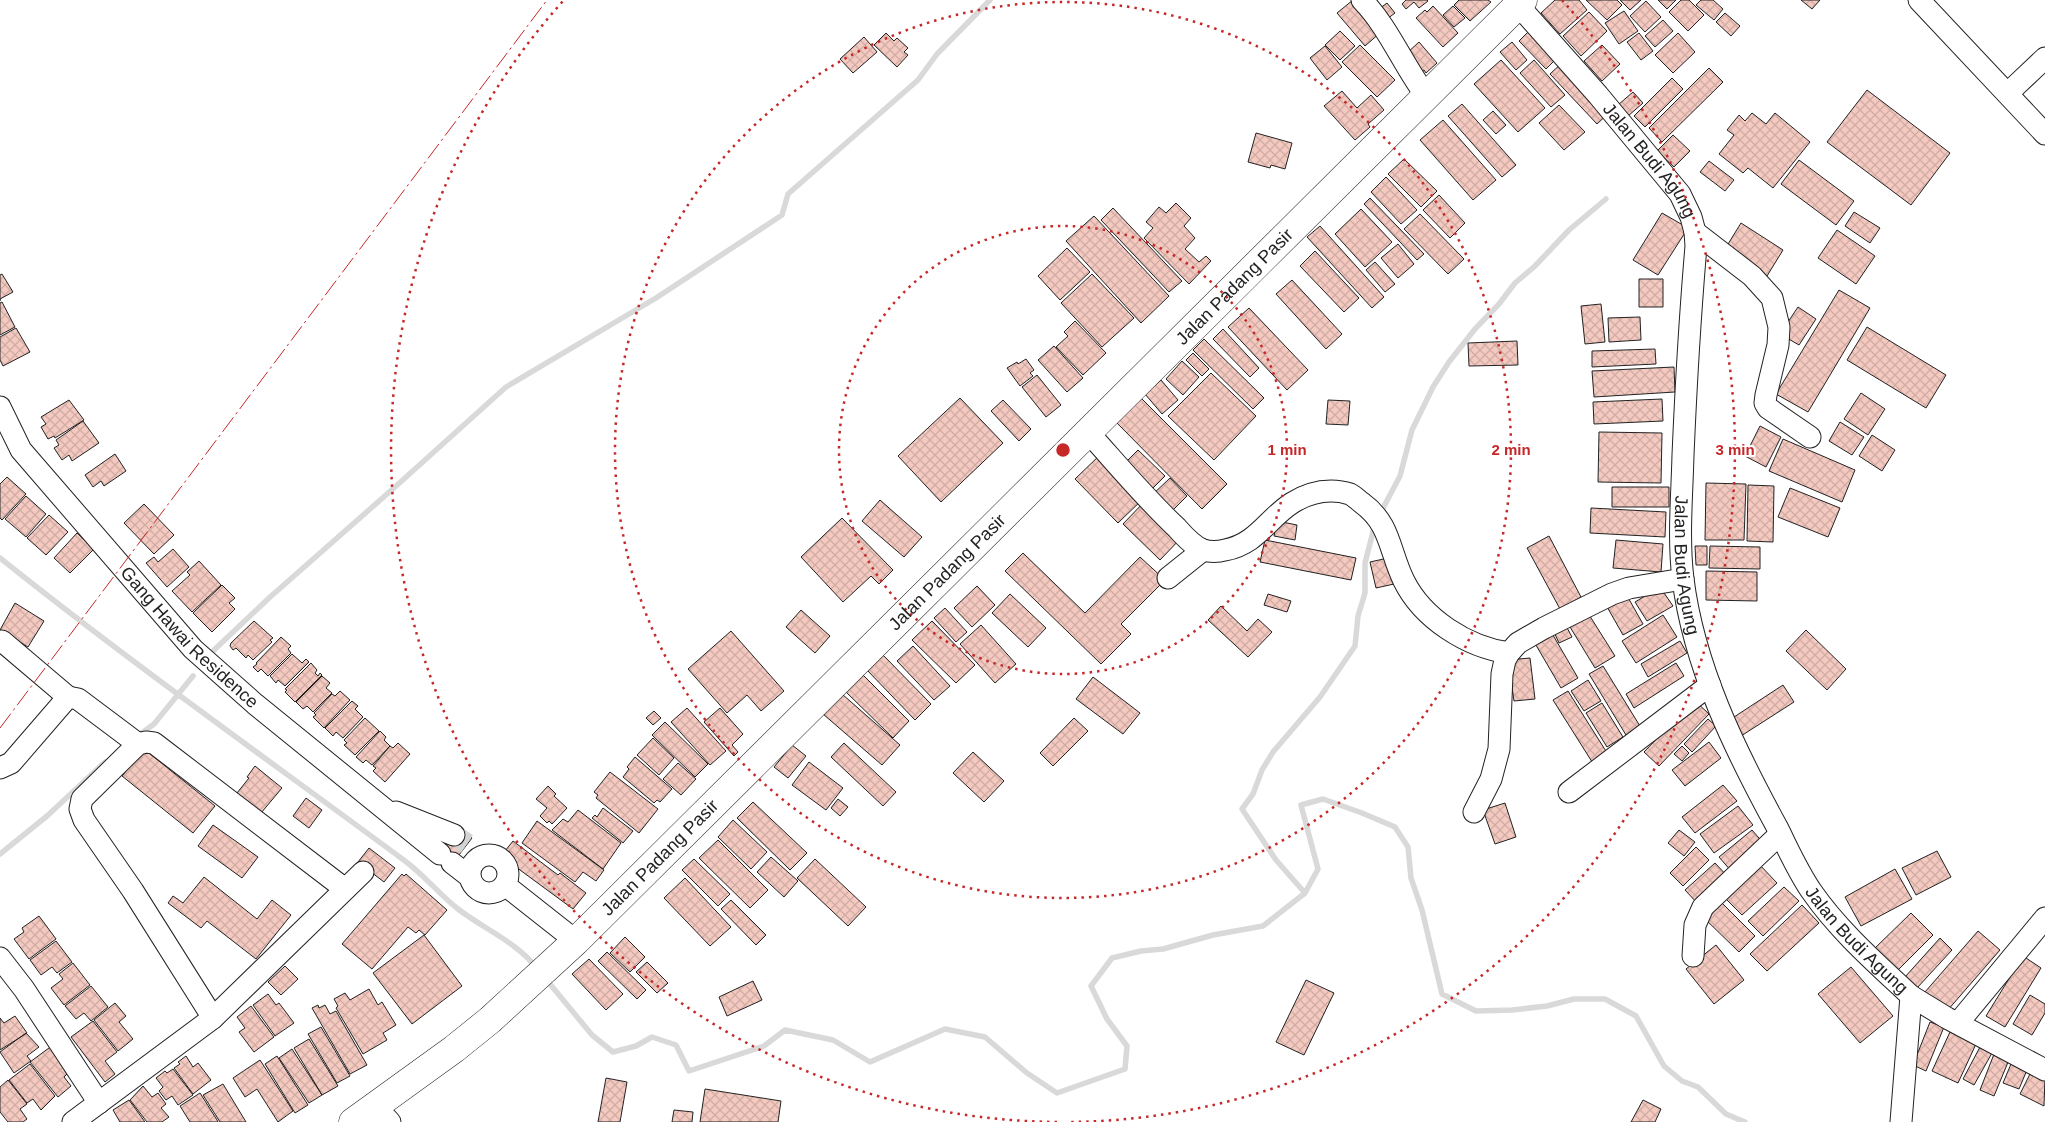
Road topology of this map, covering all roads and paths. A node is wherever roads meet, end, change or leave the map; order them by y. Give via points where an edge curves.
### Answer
1 (1362, 0) edge
2 (1919, 0) edge
3 (1521, 2) edge
4 (2045, 58) edge
5 (2008, 93) junction
6 (1426, 97) junction
7 (2045, 134) edge
8 (1695, 232) junction
9 (0, 407) edge
10 (1087, 432) junction
11 (0, 434) edge
12 (1810, 438) dead end
13 (21, 450) junction
14 (1203, 550) junction
15 (1168, 578) dead end
16 (1683, 579) junction
17 (2, 641) dead end
18 (1509, 653) junction
19 (1710, 685) junction
20 (68, 697) junction
21 (132, 740) junction
22 (0, 768) edge
23 (1569, 792) dead end
24 (378, 805) junction
25 (1474, 812) dead end
26 (1780, 834) junction
27 (486, 855) junction
28 (363, 872) dead end
29 (470, 877) junction
30 (505, 885) junction
31 (345, 889) junction
32 (2045, 918) edge
33 (568, 948) junction
34 (1693, 956) dead end
35 (0, 958) edge
36 (1911, 996) junction
37 (213, 1018) junction
38 (1958, 1024) junction
39 (2045, 1070) edge
40 (98, 1103) junction
41 (382, 1114) edge
42 (73, 1122) edge
43 (353, 1122) edge
44 (1901, 1122) edge

1 - 6 street via 1385,29
2 - 5 street
3 - 6 highway, Jalan Padang Pasir
3 - 8 street, Jalan Budi Agung via 1680,194
4 - 5 street
5 - 7 street
6 - 10 highway, Jalan Padang Pasir
8 - 12 street via 1752,276 1772,298 1779,326 1778,345 1765,403
8 - 16 street, Jalan Budi Agung via 1681,510
9 - 13 street
10 - 14 street via 1153,505 1188,540
10 - 33 highway, Jalan Padang Pasir
11 - 13 street
13 - 24 street, Gang Hawai Residence via 194,649 255,704
14 - 15 street
14 - 18 street via 1219,552 1238,547 1257,535 1293,502 1316,493 1349,494 1377,516 1387,531 1404,581 1429,614 1471,642
16 - 18 street via 1612,594 1544,628
16 - 19 street, Jalan Budi Agung via 1696,646
17 - 20 street
18 - 25 street via 1502,674 1499,749 1491,779
19 - 23 street
19 - 26 street, Jalan Budi Agung
20 - 21 street via 78,699
20 - 22 street via 11,763
21 - 31 street via 158,746
21 - 37 street via 82,799 80,809 84,820
24 - 27 street via 461,840
24 - 29 street, Gang Hawai Residence
26 - 34 street via 1703,907 1695,925
26 - 36 street, Jalan Budi Agung via 1812,892 1830,916
27 - 29 street via 472,866
27 - 30 street via 500,858 506,864 508,878
28 - 31 street
29 - 30 street via 472,884 484,893 492,893
30 - 33 street
31 - 37 street
32 - 38 street
33 - 41 highway, Jalan Padang Pasir
35 - 40 street
36 - 38 street
36 - 44 street, Jalan Budi Agung
37 - 40 street
38 - 39 street
40 - 42 street
41 - 43 highway, Jalan Padang Pasir

